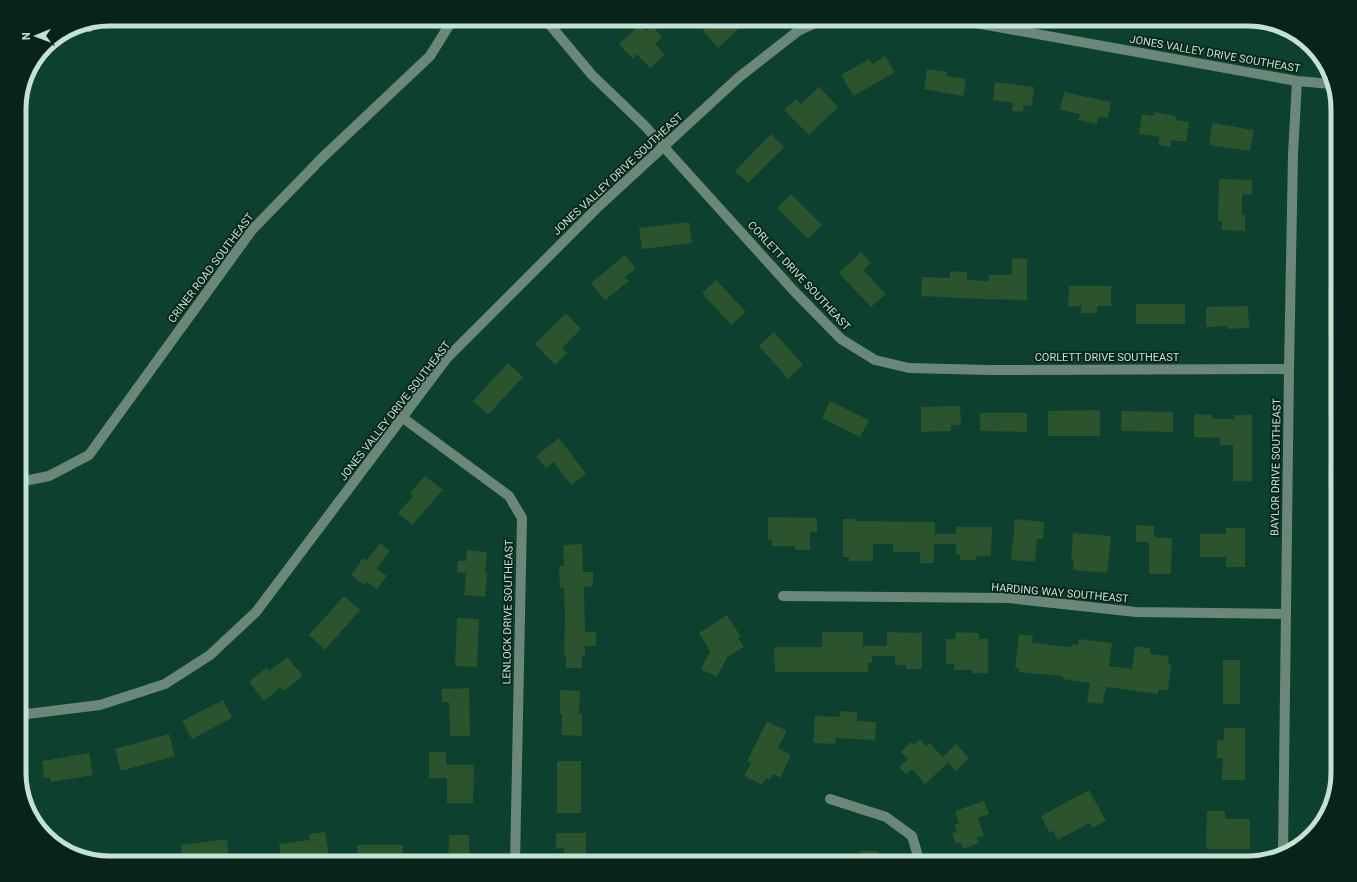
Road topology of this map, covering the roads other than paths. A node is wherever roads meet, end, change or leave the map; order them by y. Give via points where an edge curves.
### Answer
1 (449, 26) edge
2 (551, 26) edge
3 (807, 26) edge
4 (993, 26) edge
5 (1297, 81) junction
6 (1327, 84) edge
7 (664, 147) junction
8 (1288, 369) junction
9 (403, 418) junction
10 (26, 481) edge
11 (783, 596) dead end
12 (1286, 614) junction
13 (26, 714) edge
14 (830, 799) dead end
15 (1283, 848) edge
16 (515, 856) edge
17 (918, 856) edge

1 - 10 street, CRINER ROAD SOUTHEAST via 430,56 322,158 252,230 89,455 49,476
2 - 7 street, CORLETT DRIVE SOUTHEAST via 592,75
3 - 7 street, JONES VALLEY DRIVE SOUTHEAST via 798,30 738,78
4 - 5 street, JONES VALLEY DRIVE SOUTHEAST
5 - 6 street, JONES VALLEY DRIVE SOUTHEAST
5 - 8 street, BAYLOR DRIVE SOUTHEAST
7 - 8 street, CORLETT DRIVE SOUTHEAST via 794,291 841,339 875,360 909,368 990,370
7 - 9 street, JONES VALLEY DRIVE SOUTHEAST via 600,206 447,358
8 - 12 street, BAYLOR DRIVE SOUTHEAST
9 - 13 street, JONES VALLEY DRIVE SOUTHEAST via 256,612 210,654 165,684 100,705
9 - 16 street, LENLOCK DRIVE SOUTHEAST via 509,496 522,518
11 - 12 street, HARDING WAY SOUTHEAST via 1008,598 1136,612
12 - 15 street, BAYLOR DRIVE SOUTHEAST
14 - 17 street via 886,817 912,836

